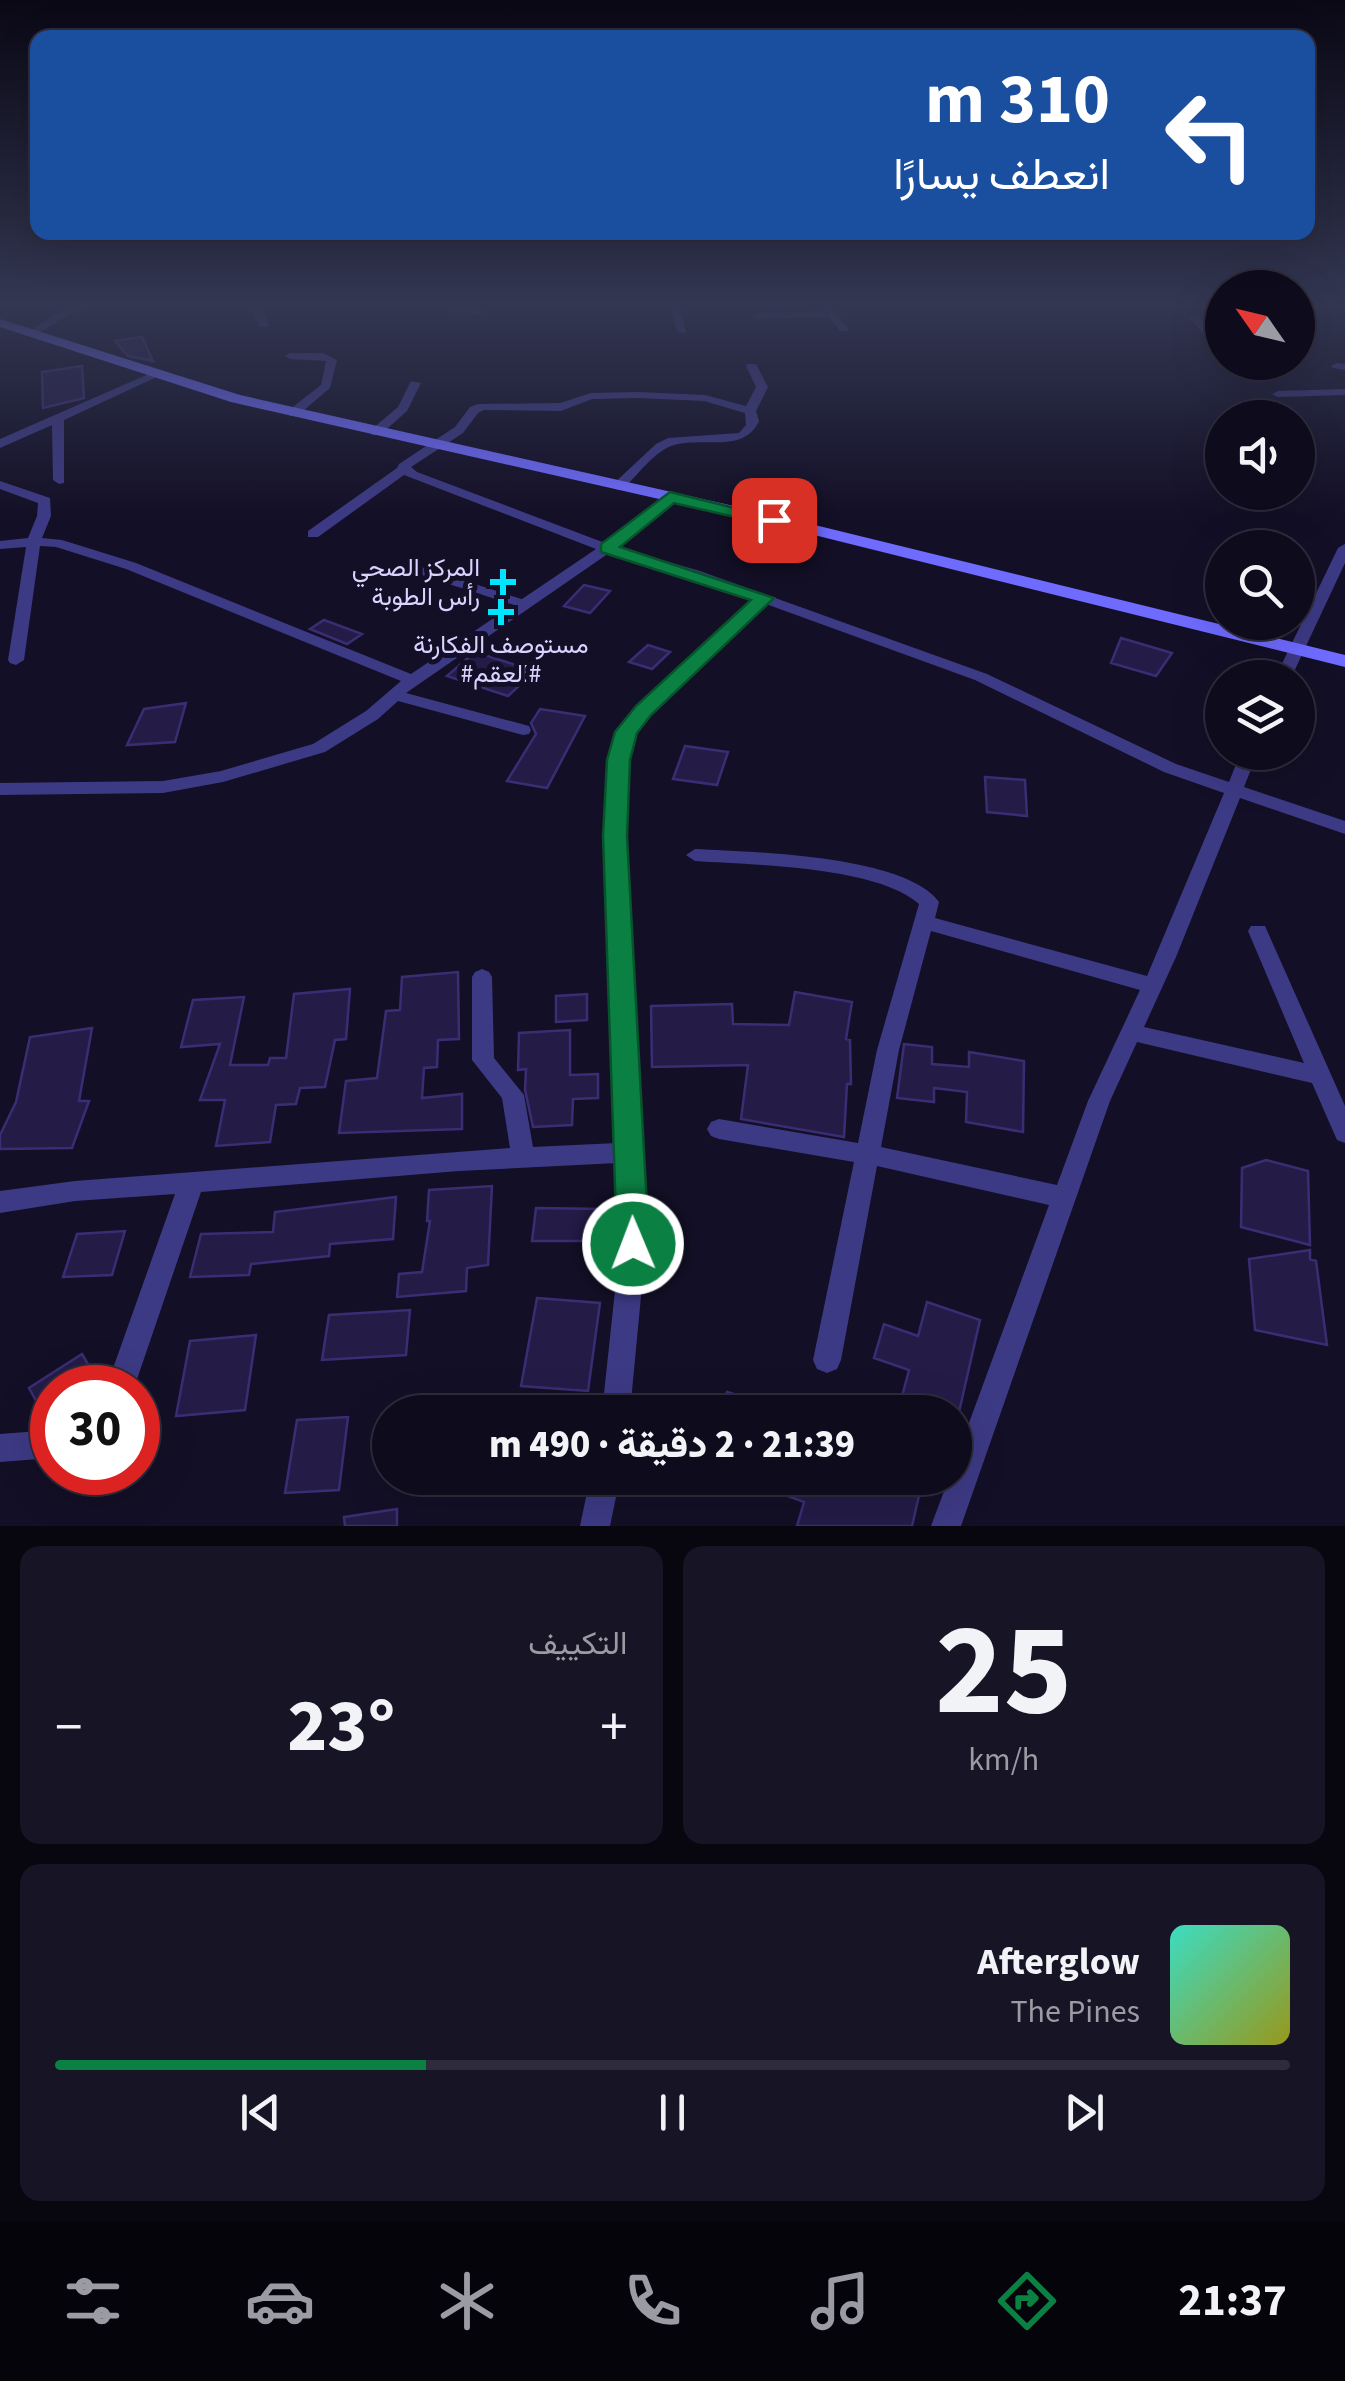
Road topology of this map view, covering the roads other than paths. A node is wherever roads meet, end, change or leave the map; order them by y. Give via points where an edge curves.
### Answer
1 (156, 375) joint
2 (328, 375) edge
3 (756, 375) edge
4 (416, 383) dead end
5 (1345, 392) edge
6 (1278, 394) dead end
7 (750, 410) junction
8 (293, 413) junction
9 (58, 419) junction
10 (376, 432) junction
11 (0, 444) edge
12 (433, 446) junction
13 (404, 470) junction
14 (60, 480) dead end
15 (0, 485) edge
16 (618, 486) junction
17 (670, 497) junction
18 (313, 534) dead end
19 (34, 542) junction
20 (0, 545) edge
21 (607, 548) junction
22 (1345, 548) edge
23 (406, 566) dead end
24 (764, 598) junction
25 (524, 604) junction
26 (1296, 648) junction
27 (16, 660) dead end
28 (1291, 660) edge
29 (1345, 661) edge
30 (412, 680) junction
31 (397, 696) junction
32 (523, 730) dead end
33 (1242, 770) edge
34 (0, 789) edge
35 (1232, 792) junction
36 (1345, 828) edge
37 (696, 855) dead end
38 (926, 922) junction
39 (1258, 932) dead end
40 (482, 977) dead end
41 (1151, 984) junction
42 (1133, 1033) junction
43 (1320, 1076) junction
44 (719, 1129) dead end
45 (1345, 1133) edge
46 (632, 1152) junction
47 (867, 1154) junction
48 (523, 1156) junction
49 (191, 1184) junction
50 (1062, 1197) junction
51 (0, 1202) edge
52 (827, 1360) dead end
53 (128, 1365) edge
54 (618, 1395) edge
55 (30, 1446) edge
56 (0, 1448) edge
57 (602, 1495) edge
58 (596, 1526) edge
59 (946, 1526) edge

1 - 8 street
1 - 9 street
2 - 8 street via 326,386
3 - 7 street via 762,387
4 - 10 street via 403,410
5 - 6 street
7 - 12 street via 705,398 638,395 591,396 560,407 482,406
7 - 16 street via 753,424 742,436 672,442
8 - 10 street
9 - 11 street
9 - 14 street
10 - 12 street
12 - 13 street
12 - 16 street
13 - 18 street
13 - 21 street
15 - 19 street via 44,501
16 - 17 street
17 - 21 street
17 - 26 street
19 - 20 street
19 - 27 street
19 - 30 street via 131,566
21 - 24 street
21 - 25 street
22 - 26 street
23 - 25 lane
24 - 35 street via 981,677 1097,736
24 - 46 street via 644,710 626,732 619,760 615,836
25 - 30 street
26 - 28 street
26 - 29 street
30 - 31 street
31 - 32 street
31 - 34 street via 319,748 223,776 163,787
33 - 35 street
35 - 36 street
35 - 41 street
37 - 38 street via 808,863 908,884 929,902
38 - 41 street
38 - 47 street via 888,1050
39 - 43 street
40 - 48 street via 484,1060 512,1095
41 - 42 street
42 - 43 street
42 - 50 street
43 - 45 street
44 - 47 street
46 - 48 street
46 - 54 street via 633,1244
47 - 50 street
47 - 52 street
48 - 49 street
49 - 51 street
49 - 53 street
50 - 59 street
55 - 56 street
57 - 58 street

